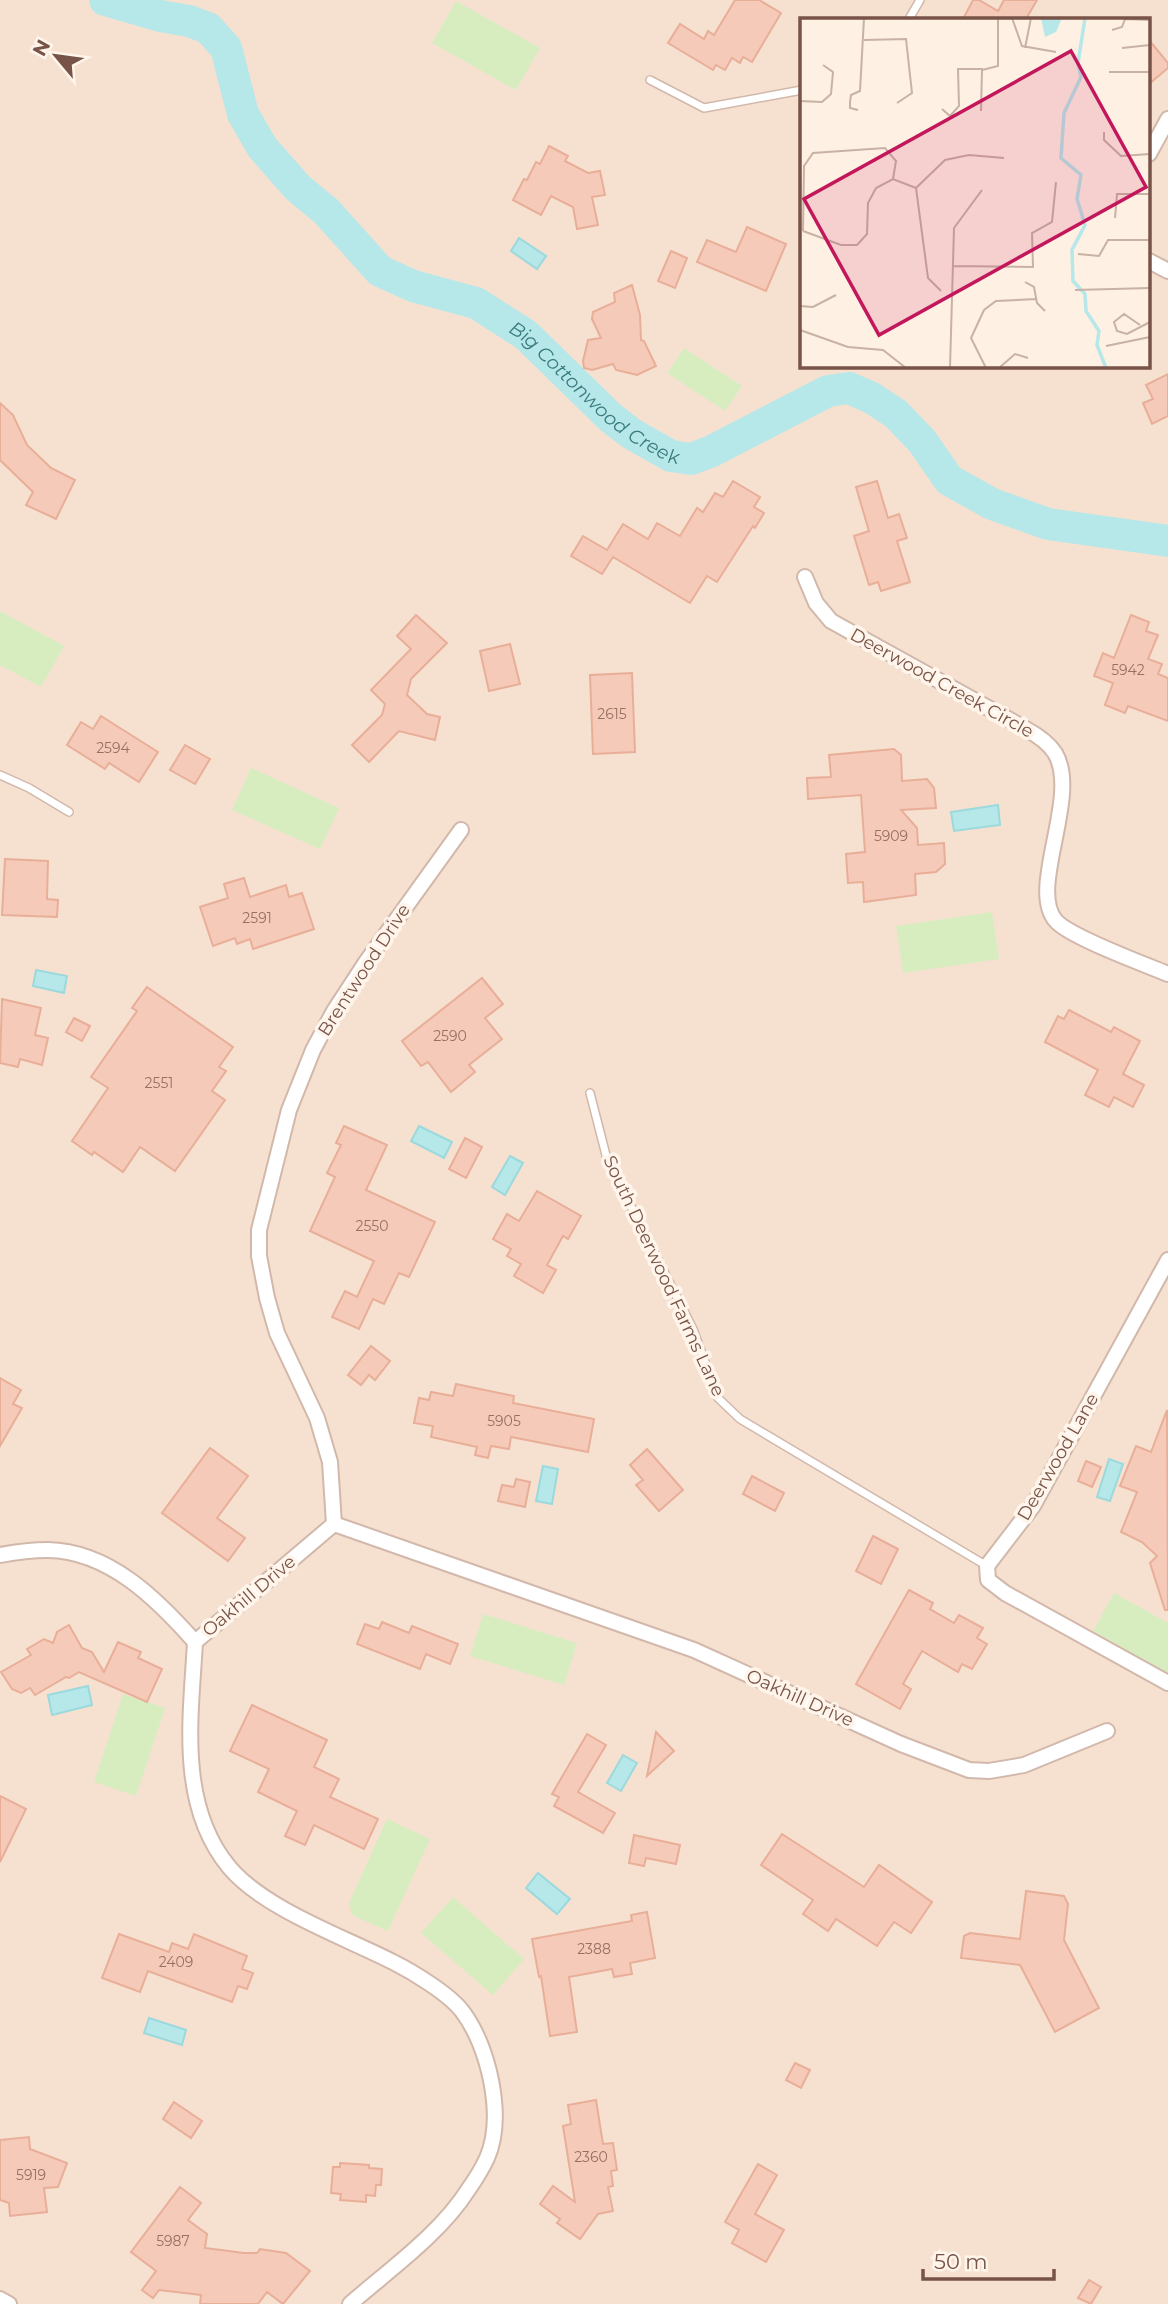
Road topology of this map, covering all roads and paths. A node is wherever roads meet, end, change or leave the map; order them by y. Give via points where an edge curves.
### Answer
1 (920, 0) edge
2 (910, 18) edge
3 (650, 80) dead end
4 (800, 90) edge
5 (1168, 120) edge
6 (1150, 152) edge
7 (1150, 262) edge
8 (1168, 271) edge
9 (805, 578) dead end
10 (0, 775) edge
11 (69, 812) dead end
12 (461, 830) dead end
13 (1168, 974) edge
14 (590, 1093) dead end
15 (1168, 1260) edge
16 (334, 1524) junction
17 (0, 1555) edge
18 (987, 1566) junction
19 (195, 1642) junction
20 (1168, 1683) edge
21 (1107, 1731) dead end
22 (350, 2304) edge

1 - 2 lane
3 - 4 lane via 704,108
5 - 6 street
7 - 8 street
9 - 13 street, Deerwood Creek Circle via 816,603 831,621 1050,745 1061,766 1062,782 1046,891 1051,913 1056,922 1074,933
10 - 11 lane
12 - 16 street, Brentwood Drive via 366,962 313,1050 289,1110 259,1230 259,1256 277,1333 317,1418 330,1462
14 - 18 lane, South Deerwood Farms Lane via 607,1159 693,1329 719,1398 740,1419
15 - 18 street, Deerwood Lane via 1033,1506
16 - 19 street, Oakhill Drive
16 - 21 street, Oakhill Drive via 694,1650 901,1744 970,1770 1024,1765
17 - 19 street via 50,1550 82,1556 117,1571 165,1608
18 - 20 street via 988,1580 1005,1593
19 - 22 street, Oakhill Drive via 190,1737 193,1786 222,1858 258,1892 292,1913 427,1982 461,2010 489,2068 495,2119 488,2156 467,2192 438,2227

